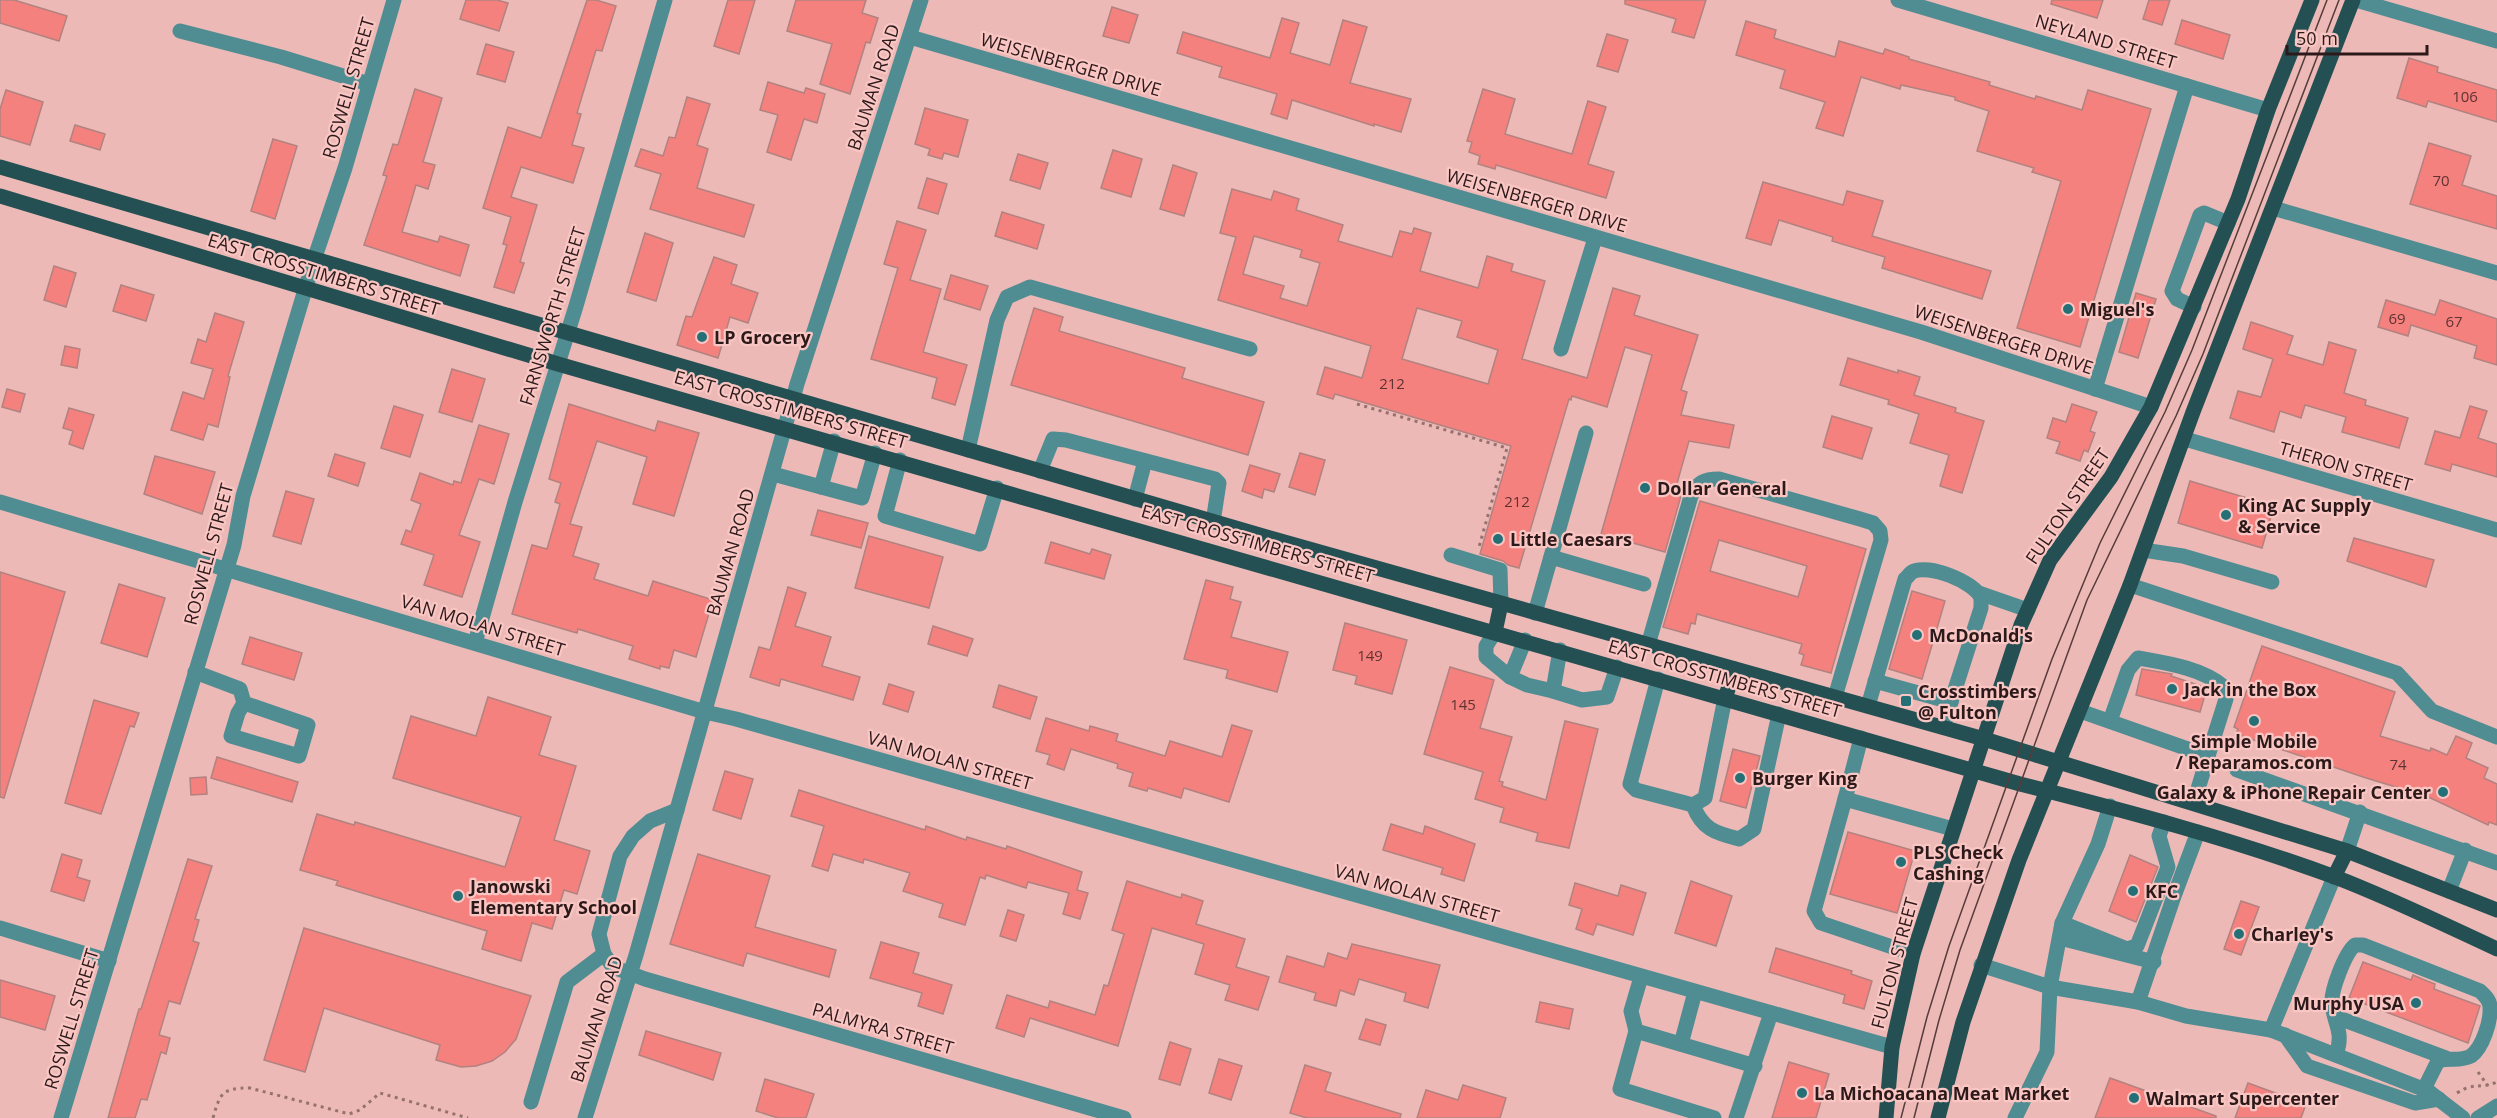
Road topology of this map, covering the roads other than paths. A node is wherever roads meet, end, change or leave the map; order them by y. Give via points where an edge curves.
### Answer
1 (394, 0) edge
2 (665, 0) edge
3 (921, 0) edge
4 (1898, 0) edge
5 (2313, 0) edge
6 (2354, 0) edge
7 (180, 31) dead end
8 (910, 37) junction
9 (2497, 41) edge
10 (369, 84) junction
11 (2187, 86) junction
12 (2268, 110) junction
13 (0, 167) edge
14 (0, 196) edge
15 (113, 201) junction
16 (2273, 208) junction
17 (2228, 223) junction
18 (103, 226) junction
19 (1595, 238) junction
20 (314, 260) junction
21 (2497, 273) edge
22 (306, 289) junction
23 (2194, 307) junction
24 (568, 333) junction
25 (1250, 349) dead end
26 (1561, 349) dead end
27 (558, 364) junction
28 (2095, 389) junction
29 (792, 399) junction
30 (2151, 407) junction
31 (784, 428) junction
32 (1586, 434) dead end
33 (2185, 439) junction
34 (834, 441) junction
35 (968, 450) junction
36 (875, 453) junction
37 (900, 460) junction
38 (1145, 460) junction
39 (1040, 471) junction
40 (773, 474) junction
41 (821, 487) junction
42 (997, 488) junction
43 (1033, 499) junction
44 (1135, 499) junction
45 (0, 502) edge
46 (1214, 522) junction
47 (2497, 530) edge
48 (1270, 538) junction
49 (2143, 550) junction
50 (1451, 555) dead end
51 (1551, 557) junction
52 (1260, 564) junction
53 (225, 569) junction
54 (2272, 582) dead end
55 (1644, 584) dead end
56 (2130, 585) junction
57 (1979, 593) junction
58 (1501, 604) junction
59 (2028, 610) junction
60 (1535, 613) junction
61 (1495, 632) junction
62 (1524, 640) junction
63 (475, 643) junction
64 (1648, 645) junction
65 (1560, 650) junction
66 (1617, 667) junction
67 (1735, 669) junction
68 (195, 672) junction
69 (1510, 677) junction
70 (1658, 679) junction
71 (1875, 681) junction
72 (1553, 691) junction
73 (1835, 697) junction
74 (1725, 698) junction
75 (1951, 702) junction
76 (244, 703) junction
77 (1868, 706) junction
78 (2080, 711) junction
79 (705, 712) junction
80 (1779, 714) junction
81 (2110, 721) junction
82 (1943, 727) junction
83 (2497, 737) edge
84 (1862, 738) junction
85 (1984, 739) junction
86 (2208, 756) junction
87 (2059, 762) junction
88 (1973, 770) junction
89 (2237, 770) dead end
90 (2047, 791) junction
91 (1845, 798) junction
92 (2194, 802) junction
93 (1693, 805) junction
94 (2110, 806) junction
95 (677, 810) junction
96 (2360, 812) junction
97 (2164, 822) junction
98 (1953, 829) junction
99 (2198, 832) junction
100 (2465, 849) junction
101 (2347, 851) junction
102 (2497, 863) edge
103 (2334, 877) junction
104 (2449, 891) junction
105 (2497, 910) edge
106 (0, 928) edge
107 (2061, 931) junction
108 (2497, 949) edge
109 (604, 954) junction
110 (1913, 954) junction
111 (109, 961) junction
112 (2154, 962) junction
113 (1981, 965) junction
114 (631, 975) junction
115 (1641, 977) junction
116 (2050, 987) junction
117 (1695, 992) junction
118 (2138, 1002) junction
119 (1771, 1013) junction
120 (2336, 1017) junction
121 (1636, 1031) junction
122 (2278, 1032) junction
123 (1681, 1044) junction
124 (1892, 1047) junction
125 (2336, 1055) junction
126 (2446, 1058) junction
127 (1755, 1066) junction
128 (2424, 1089) junction
129 (2439, 1099) junction
130 (2495, 1100) edge
131 (531, 1102) dead end
132 (61, 1118) edge
133 (585, 1118) edge
134 (1124, 1118) edge
135 (1714, 1118) edge
136 (1736, 1118) edge
137 (1886, 1118) edge
138 (1938, 1118) edge
139 (2015, 1118) edge
140 (2463, 1118) edge
141 (2478, 1118) edge

1 - 10 street, ROSWELL STREET
2 - 24 street, FARNSWORTH STREET
3 - 8 street, BAUMAN ROAD
4 - 11 street, NEYLAND STREET
5 - 12 main road, FULTON STREET
6 - 9 street
6 - 16 main road
7 - 10 street
8 - 19 street, WEISENBERGER DRIVE
8 - 29 street, BAUMAN ROAD
10 - 20 street, ROSWELL STREET
11 - 12 street, NEYLAND STREET
11 - 28 street
12 - 17 main road, FULTON STREET
13 - 15 main road, EAST CROSSTIMBERS STREET
14 - 18 main road, EAST CROSSTIMBERS STREET
15 - 18 main road
15 - 20 main road, EAST CROSSTIMBERS STREET
16 - 21 street
16 - 33 main road
17 - 23 main road, FULTON STREET
17 - 23 street via 2204,213 2200,215 2172,291 2177,299
18 - 22 main road, EAST CROSSTIMBERS STREET
19 - 26 street
19 - 28 street, WEISENBERGER DRIVE via 1920,332
20 - 22 street, ROSWELL STREET
20 - 24 main road, EAST CROSSTIMBERS STREET
22 - 27 main road, EAST CROSSTIMBERS STREET
22 - 53 street, ROSWELL STREET
23 - 30 main road, FULTON STREET
24 - 27 street, FARNSWORTH STREET
24 - 29 main road, EAST CROSSTIMBERS STREET
25 - 35 street via 1030,287 1007,297 997,320
27 - 31 main road, EAST CROSSTIMBERS STREET
27 - 63 street, FARNSWORTH STREET
28 - 30 street, WEISENBERGER DRIVE
29 - 31 street, BAUMAN ROAD
29 - 35 main road, EAST CROSSTIMBERS STREET
30 - 59 main road, FULTON STREET via 2111,477 2050,560
31 - 34 main road, EAST CROSSTIMBERS STREET
31 - 40 street, BAUMAN ROAD
32 - 51 street
33 - 47 street, THERON STREET
33 - 49 main road
34 - 36 main road, EAST CROSSTIMBERS STREET
34 - 41 street
35 - 39 main road, EAST CROSSTIMBERS STREET
36 - 37 main road, EAST CROSSTIMBERS STREET
36 - 41 street via 862,498
37 - 42 main road, EAST CROSSTIMBERS STREET
37 - 42 street via 885,516 980,544
38 - 39 street via 1053,439
38 - 44 street
38 - 46 street via 1220,483
39 - 43 main road
39 - 44 main road, EAST CROSSTIMBERS STREET
40 - 41 street
40 - 79 street, BAUMAN ROAD
42 - 43 main road, EAST CROSSTIMBERS STREET
43 - 52 main road, EAST CROSSTIMBERS STREET
44 - 46 main road, EAST CROSSTIMBERS STREET
45 - 53 street, VAN MOLAN STREET
46 - 48 main road, EAST CROSSTIMBERS STREET
48 - 52 main road
48 - 58 main road, EAST CROSSTIMBERS STREET
49 - 54 street via 2183,556
49 - 56 main road
50 - 58 street via 1500,570
51 - 55 street
51 - 60 street
52 - 61 main road, EAST CROSSTIMBERS STREET
53 - 63 street, VAN MOLAN STREET
53 - 68 street, ROSWELL STREET
56 - 78 main road
56 - 83 street via 2397,673 2432,711
57 - 59 street
57 - 71 street via 1952,576 1923,570 1912,572 1905,579
57 - 75 street via 1981,608
58 - 60 main road, EAST CROSSTIMBERS STREET
58 - 61 main road
59 - 85 main road, FULTON STREET
60 - 64 main road, EAST CROSSTIMBERS STREET
61 - 62 main road, EAST CROSSTIMBERS STREET
61 - 69 street via 1486,646 1486,657
62 - 65 main road, EAST CROSSTIMBERS STREET
62 - 69 street
63 - 79 street, VAN MOLAN STREET
64 - 67 main road, EAST CROSSTIMBERS STREET
64 - 73 street via 1696,485 1705,479 1730,482 1873,523 1880,531 1881,540
65 - 66 main road, EAST CROSSTIMBERS STREET
65 - 72 street
66 - 70 main road, EAST CROSSTIMBERS STREET
66 - 72 street via 1607,697 1582,700
67 - 73 main road, EAST CROSSTIMBERS STREET
67 - 74 main road
68 - 76 street via 240,689
68 - 111 street, ROSWELL STREET
69 - 72 street
70 - 74 main road, EAST CROSSTIMBERS STREET
70 - 93 street via 1630,784 1636,790
71 - 75 street
71 - 77 street
73 - 77 main road, EAST CROSSTIMBERS STREET
74 - 80 main road, EAST CROSSTIMBERS STREET
74 - 93 street via 1705,798
75 - 82 street
76 - 76 street via 231,736 299,756 308,725
77 - 82 main road, EAST CROSSTIMBERS STREET
78 - 81 street
78 - 87 main road
79 - 95 street, BAUMAN ROAD
79 - 115 street, VAN MOLAN STREET
80 - 84 main road, EAST CROSSTIMBERS STREET
80 - 93 street via 1754,829 1738,839 1722,835 1699,822
81 - 86 street
81 - 86 street via 2128,670 2138,658 2213,677 2224,687 2226,699
82 - 85 main road, EAST CROSSTIMBERS STREET
84 - 88 main road, EAST CROSSTIMBERS STREET
84 - 91 street
85 - 87 main road, EAST CROSSTIMBERS STREET
85 - 88 main road, FULTON STREET
86 - 92 street
87 - 90 main road
87 - 92 main road, EAST CROSSTIMBERS STREET
88 - 90 main road, EAST CROSSTIMBERS STREET
88 - 98 main road, FULTON STREET
89 - 96 street
90 - 94 main road, EAST CROSSTIMBERS STREET
90 - 113 main road
91 - 98 street
91 - 110 street via 1814,911 1821,923
92 - 101 main road, EAST CROSSTIMBERS STREET
94 - 97 main road, EAST CROSSTIMBERS STREET
94 - 107 street
95 - 109 street via 650,821 633,836 620,856 599,934
95 - 114 street, BAUMAN ROAD
96 - 100 street
96 - 101 street
97 - 99 main road, EAST CROSSTIMBERS STREET
97 - 107 street via 2159,836 2168,867 2137,946 2127,949
98 - 110 main road, FULTON STREET
99 - 103 main road, EAST CROSSTIMBERS STREET
99 - 112 street
100 - 102 street
100 - 104 street
101 - 103 main road
101 - 104 main road, EAST CROSSTIMBERS STREET
103 - 108 main road, EAST CROSSTIMBERS STREET
103 - 122 street
104 - 105 main road, EAST CROSSTIMBERS STREET
106 - 111 street
107 - 112 street
107 - 116 street
109 - 114 street, PALMYRA STREET via 613,967
109 - 131 street via 567,982
110 - 124 main road, FULTON STREET
111 - 132 street, ROSWELL STREET
112 - 118 street
113 - 116 street
113 - 138 main road
114 - 133 street, BAUMAN ROAD
114 - 134 street, PALMYRA STREET
115 - 117 street, VAN MOLAN STREET
115 - 121 street via 1631,1011
116 - 118 street
116 - 139 street via 2047,1052
117 - 119 street, VAN MOLAN STREET
117 - 123 street
118 - 122 street via 2186,1016
119 - 124 street, VAN MOLAN STREET
119 - 127 street
120 - 125 street via 2341,1036
120 - 126 street
120 - 126 street via 2332,1004 2347,954 2355,945 2363,945 2480,991 2490,1006 2479,1045 2468,1057
121 - 123 street
121 - 135 street via 1620,1089
122 - 125 street
122 - 129 street via 2307,1066 2415,1103
123 - 127 street
124 - 137 main road, FULTON STREET
125 - 128 street
126 - 128 street via 2433,1067
127 - 136 street
128 - 129 street
129 - 140 street
130 - 141 street

